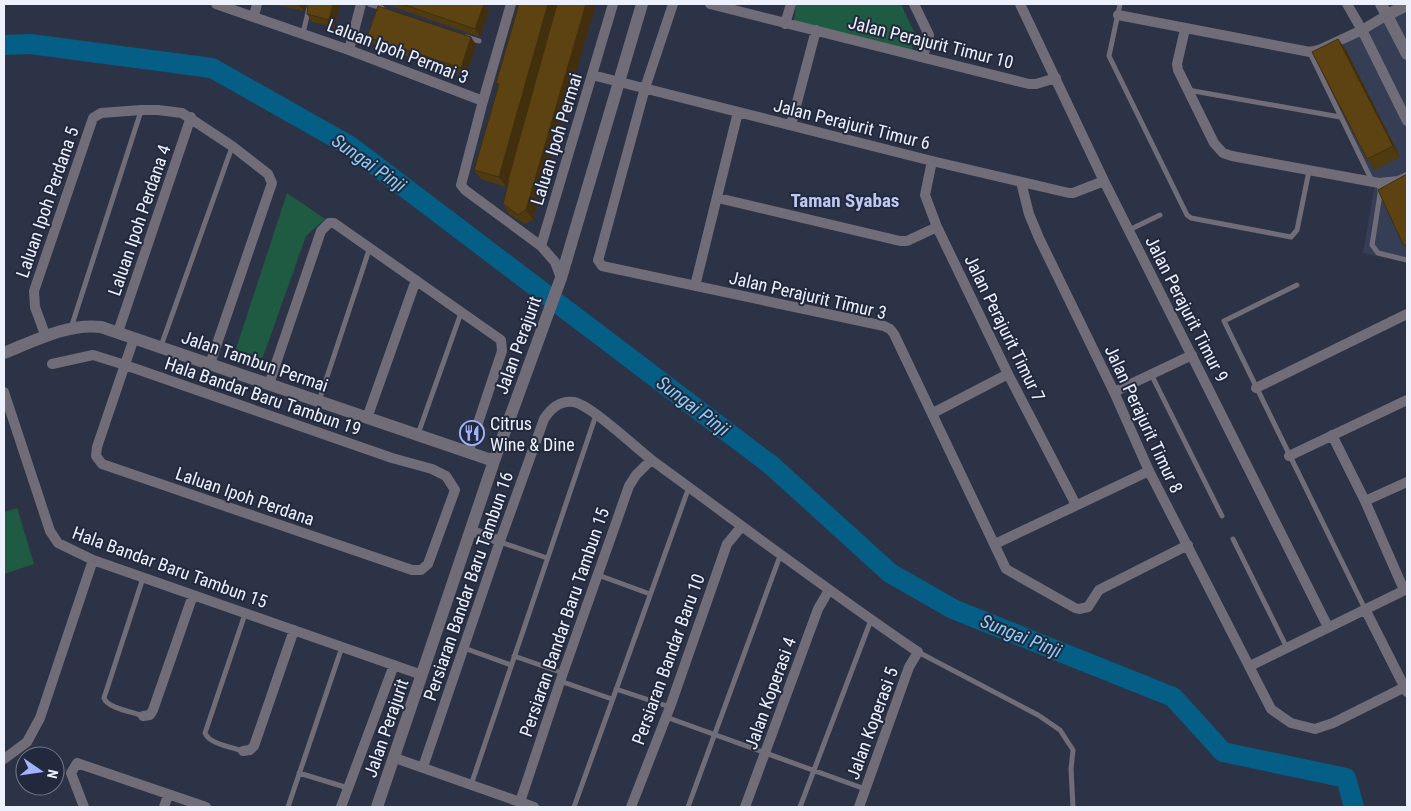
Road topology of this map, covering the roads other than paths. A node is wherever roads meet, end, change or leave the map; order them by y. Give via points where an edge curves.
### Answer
1 (216, 4) edge
2 (257, 4) edge
3 (310, 4) edge
4 (361, 4) edge
5 (369, 4) edge
6 (511, 4) edge
7 (613, 4) edge
8 (642, 4) edge
9 (673, 4) edge
10 (710, 4) edge
11 (791, 4) edge
12 (914, 4) edge
13 (1020, 4) edge
14 (1120, 4) edge
15 (1347, 4) edge
16 (1407, 5) edge
17 (1384, 9) edge
18 (387, 10) edge
19 (1118, 15) junction
20 (254, 16) junction
21 (785, 24) junction
22 (1185, 29) junction
23 (816, 30) junction
24 (1362, 30) junction
25 (303, 33) junction
26 (461, 35) edge
27 (479, 41) dead end
28 (350, 50) junction
29 (1310, 52) junction
30 (1407, 54) edge
31 (923, 57) junction
32 (592, 75) junction
33 (1056, 78) junction
34 (618, 82) junction
35 (645, 88) junction
36 (1188, 90) junction
37 (483, 101) junction
38 (141, 110) junction
39 (738, 112) junction
40 (1340, 116) junction
41 (191, 117) junction
42 (1407, 121) edge
43 (791, 125) junction
44 (232, 146) junction
45 (932, 161) junction
46 (1309, 170) junction
47 (1407, 177) edge
48 (1104, 181) junction
49 (1020, 182) junction
50 (1375, 182) junction
51 (718, 198) junction
52 (1160, 215) dead end
53 (937, 227) junction
54 (1129, 230) junction
55 (541, 246) junction
56 (370, 247) junction
57 (1407, 260) edge
58 (561, 278) junction
59 (416, 280) junction
60 (1297, 285) dead end
61 (695, 286) junction
62 (461, 312) junction
63 (1407, 314) edge
64 (70, 328) junction
65 (118, 332) junction
66 (46, 337) junction
67 (134, 338) junction
68 (161, 347) junction
69 (4, 353) edge
70 (1192, 355) junction
71 (52, 364) dead end
72 (210, 364) junction
73 (125, 365) junction
74 (1008, 374) junction
75 (1151, 374) junction
76 (269, 384) junction
77 (1256, 388) junction
78 (4, 392) edge
79 (1114, 392) junction
80 (1407, 400) edge
81 (318, 401) junction
82 (933, 413) junction
83 (596, 415) junction
84 (367, 418) junction
85 (418, 435) junction
86 (1332, 435) junction
87 (468, 453) junction
88 (1289, 456) junction
89 (652, 460) junction
90 (494, 461) junction
91 (1149, 471) junction
92 (1407, 482) edge
93 (689, 486) junction
94 (455, 490) joint
95 (1365, 501) junction
96 (1076, 505) junction
97 (1222, 516) dead end
98 (742, 526) junction
99 (472, 532) junction
100 (1233, 539) dead end
101 (500, 541) junction
102 (995, 544) junction
103 (1188, 545) junction
104 (780, 556) junction
105 (547, 558) junction
106 (93, 560) junction
107 (597, 575) junction
108 (143, 578) junction
109 (1406, 589) edge
110 (829, 590) junction
111 (650, 594) junction
112 (193, 595) junction
113 (1365, 609) junction
114 (245, 613) junction
115 (871, 620) junction
116 (1328, 627) junction
117 (294, 630) junction
118 (342, 647) junction
119 (463, 648) junction
120 (1287, 648) junction
121 (918, 652) junction
122 (514, 656) junction
123 (394, 665) junction
124 (511, 665) junction
125 (1250, 666) junction
126 (422, 674) junction
127 (561, 677) junction
128 (616, 689) junction
129 (1406, 689) edge
130 (612, 699) junction
131 (670, 707) junction
132 (143, 716) joint
133 (666, 717) junction
134 (715, 734) junction
135 (244, 751) joint
136 (766, 753) junction
137 (4, 758) edge
138 (395, 758) junction
139 (423, 767) junction
140 (814, 770) junction
141 (299, 773) junction
142 (471, 784) junction
143 (348, 788) junction
144 (866, 789) junction
145 (168, 795) junction
146 (520, 802) junction
147 (84, 807) edge
148 (164, 807) edge
149 (206, 807) edge
150 (288, 807) edge
151 (341, 807) edge
152 (377, 807) edge
153 (534, 807) edge
154 (574, 807) edge
155 (631, 807) edge
156 (688, 807) edge
157 (745, 807) edge
158 (800, 807) edge
159 (859, 807) edge
160 (1073, 807) edge

1 - 20 street, Laluan Ipoh Permai 3
2 - 20 street
3 - 25 lane
4 - 28 street
5 - 18 lane
6 - 37 street
7 - 32 street, Laluan Ipoh Permai
8 - 34 street, Jalan Perajurit
9 - 35 street
10 - 21 street, Jalan Perajurit Timur 10
11 - 21 street
12 - 31 street via 929,35
13 - 33 street, Jalan Perajurit Timur 9
14 - 19 lane
15 - 24 street
16 - 17 street
17 - 24 street
17 - 30 street
19 - 22 street
19 - 46 lane via 1109,56 1189,217 1291,237 1297,230
20 - 25 street, Laluan Ipoh Permai 3
21 - 23 street, Jalan Perajurit Timur 10
22 - 29 street
22 - 36 street via 1177,66
23 - 31 street, Jalan Perajurit Timur 10
23 - 43 street
24 - 29 street
24 - 42 street
25 - 28 street, Laluan Ipoh Permai 3
26 - 27 lane
28 - 37 street, Laluan Ipoh Permai 3
29 - 40 lane
31 - 33 street, Jalan Perajurit Timur 10 via 1030,84
32 - 34 street, Jalan Perajurit Timur 6
32 - 55 street, Laluan Ipoh Permai
33 - 48 street, Jalan Perajurit Timur 9
34 - 35 street, Jalan Perajurit Timur 6
34 - 58 street, Jalan Perajurit
35 - 39 street, Jalan Perajurit Timur 6
35 - 61 street, Jalan Perajurit Timur 3 via 599,257 600,264
36 - 40 lane
36 - 46 street via 1214,143 1223,153
37 - 55 street via 461,185 503,212
38 - 41 street, Laluan Ipoh Perdana 5 via 172,111
38 - 64 lane
38 - 66 street, Laluan Ipoh Perdana 5 via 98,114 91,121 34,291 35,307
39 - 43 street, Jalan Perajurit Timur 6
39 - 51 street
40 - 50 lane
41 - 44 street
41 - 65 street, Laluan Ipoh Perdana 4
43 - 45 street, Jalan Perajurit Timur 6
44 - 68 lane
44 - 72 street via 268,174 272,183
45 - 49 street, Jalan Perajurit Timur 6
45 - 53 street, Jalan Perajurit Timur 7 via 925,195
46 - 50 street
47 - 50 street via 1398,181
48 - 49 street, Jalan Perajurit Timur 6 via 1071,193
48 - 54 street, Jalan Perajurit Timur 9
49 - 79 street, Jalan Perajurit Timur 8 via 1039,238
50 - 57 lane via 1380,194 1372,245 1378,253
51 - 53 street via 900,241
51 - 61 street
52 - 54 lane
53 - 74 street, Jalan Perajurit Timur 7
54 - 70 street, Jalan Perajurit Timur 9
55 - 58 street via 555,262
56 - 59 street
56 - 76 street via 339,225 324,226
56 - 81 lane
58 - 90 street, Jalan Perajurit
59 - 62 street
59 - 84 street
60 - 77 lane via 1224,321
61 - 82 street, Jalan Perajurit Timur 3 via 887,328 894,334
62 - 85 lane
62 - 87 street via 498,337 503,347
63 - 77 street
64 - 65 street, Jalan Tambun Permai via 88,325
64 - 66 street, Jalan Tambun Permai
65 - 67 street, Jalan Tambun Permai
66 - 69 street, Jalan Tambun Permai
67 - 68 street, Jalan Tambun Permai
67 - 73 street, Laluan Ipoh Perdana
68 - 72 street, Jalan Tambun Permai
70 - 75 street
70 - 116 street, Jalan Perajurit Timur 9
71 - 73 street, Hala Bandar Baru Tambun 19 via 93,355
72 - 76 street, Jalan Tambun Permai
73 - 94 street, Hala Bandar Baru Tambun 19 via 432,469 446,476
73 - 94 street, Laluan Ipoh Perdana via 96,447 96,456 106,466 416,570 425,568 431,560
74 - 82 street
74 - 96 street, Jalan Perajurit Timur 7
75 - 79 street
75 - 97 lane
76 - 81 street, Jalan Tambun Permai
77 - 88 lane
78 - 106 street, Hala Bandar Baru Tambun 15 via 51,534 58,543
79 - 91 street, Jalan Perajurit Timur 8
80 - 86 street
81 - 84 street, Jalan Tambun Permai
82 - 102 street, Jalan Perajurit Timur 3
83 - 89 street
83 - 101 street, Persiaran Bandar Baru Tambun 16 via 576,402 556,405 549,411
83 - 105 lane
84 - 85 street, Jalan Tambun Permai
85 - 87 street, Jalan Tambun Permai
86 - 88 street
86 - 95 street
87 - 90 street, Jalan Tambun Permai
88 - 113 lane
89 - 93 street
89 - 107 street, Persiaran Bandar Baru Tambun 15 via 629,486
90 - 99 street, Jalan Perajurit
91 - 96 street
91 - 103 street, Jalan Perajurit Timur 8
92 - 95 street
93 - 98 street
93 - 111 lane
95 - 109 street
96 - 102 street
98 - 104 street
98 - 131 street, Persiaran Bandar Baru 10 via 727,544
99 - 101 street
99 - 126 street, Jalan Perajurit
100 - 120 lane
101 - 105 lane
101 - 119 street, Persiaran Bandar Baru Tambun 16
102 - 103 street, Jalan Perajurit Timur 3 via 1006,569 1075,608 1084,609 1099,590
103 - 125 street, Jalan Perajurit Timur 8
104 - 110 street
104 - 134 lane
105 - 122 lane
106 - 108 street, Hala Bandar Baru Tambun 15
106 - 137 street via 40,718 27,742
107 - 111 lane
107 - 127 street, Persiaran Bandar Baru Tambun 15
108 - 112 street, Hala Bandar Baru Tambun 15
108 - 132 lane via 104,698 109,705
109 - 113 street
110 - 115 street
110 - 136 street, Jalan Koperasi 4 via 818,609
111 - 128 lane
112 - 114 street, Hala Bandar Baru Tambun 15
112 - 132 street via 154,710
113 - 116 street
113 - 129 street
114 - 117 street, Hala Bandar Baru Tambun 15
114 - 135 lane via 206,733 211,740
115 - 121 street
115 - 140 lane
116 - 120 street
117 - 118 street, Hala Bandar Baru Tambun 15
117 - 135 street via 254,746
118 - 123 street, Hala Bandar Baru Tambun 15
118 - 141 lane
119 - 124 lane
119 - 139 street, Persiaran Bandar Baru Tambun 16
120 - 125 street
121 - 144 street, Jalan Koperasi 5 via 909,668
121 - 160 lane via 1038,715 1060,730 1073,750
122 - 124 lane
122 - 127 lane
123 - 126 street, Hala Bandar Baru Tambun 15
123 - 143 street
124 - 142 lane
125 - 129 street, Jalan Perajurit Timur 8 via 1271,709 1290,723 1315,729
126 - 138 street, Jalan Perajurit
127 - 130 lane
127 - 146 street, Persiaran Bandar Baru Tambun 15
128 - 130 lane
128 - 131 lane
130 - 154 lane
131 - 133 street, Persiaran Bandar Baru 10
133 - 134 lane
133 - 155 street, Persiaran Bandar Baru 10
134 - 136 lane
134 - 156 lane
136 - 140 lane
136 - 157 street, Jalan Koperasi 4
138 - 139 street
138 - 152 street, Jalan Perajurit
139 - 142 street
140 - 144 lane
140 - 158 lane
141 - 143 lane
141 - 150 lane
142 - 146 street
143 - 151 street
144 - 159 street, Jalan Koperasi 5
145 - 147 street via 77,763 71,773
145 - 148 street
145 - 149 street
146 - 153 street

